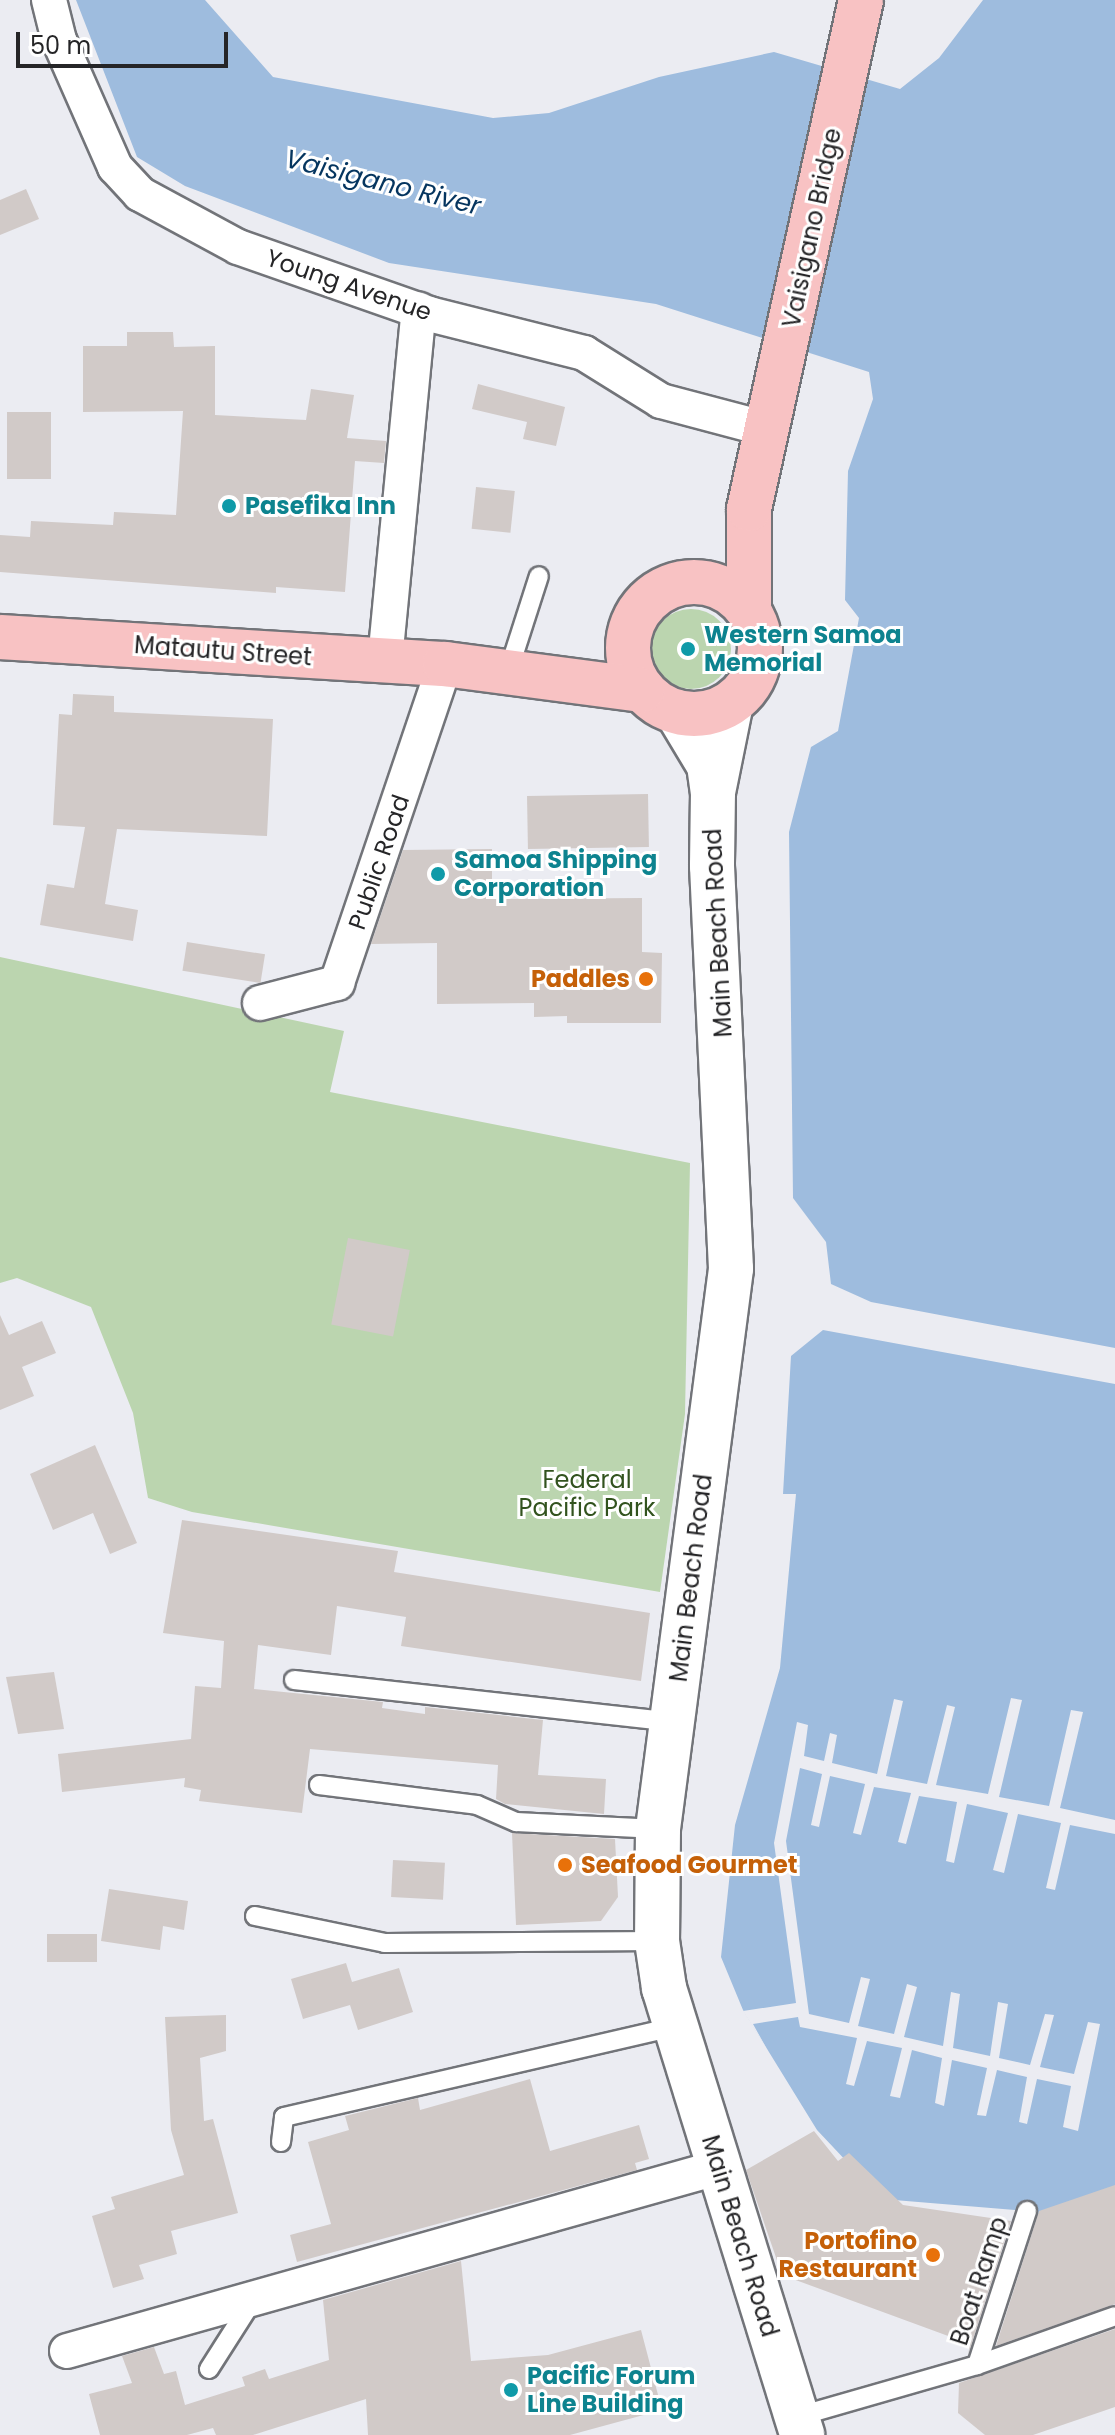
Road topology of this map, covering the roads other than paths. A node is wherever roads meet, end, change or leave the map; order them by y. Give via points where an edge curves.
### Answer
1 (49, 0) edge
2 (861, 0) edge
3 (419, 310) junction
4 (771, 418) junction
5 (749, 509) junction
6 (539, 576) dead end
7 (704, 581) junction
8 (749, 610) junction
9 (0, 637) edge
10 (629, 638) junction
11 (385, 660) junction
12 (511, 663) junction
13 (445, 664) junction
14 (660, 701) junction
15 (731, 703) junction
16 (713, 792) junction
17 (260, 1003) dead end
18 (294, 1680) dead end
19 (672, 1722) junction
20 (319, 1785) dead end
21 (658, 1829) junction
22 (255, 1916) dead end
23 (657, 1941) junction
24 (677, 2026) junction
25 (281, 2142) dead end
26 (720, 2167) junction
27 (1027, 2211) dead end
28 (255, 2298) junction
29 (1115, 2316) edge
30 (67, 2351) dead end
31 (977, 2365) junction
32 (209, 2369) dead end
33 (799, 2426) edge

1 - 3 street, Young Avenue via 59,40 115,167 140,194 238,247
2 - 4 main road, Vaisigano Bridge
3 - 4 street, Young Avenue via 584,353 661,401
3 - 11 street
4 - 5 main road
5 - 7 main road
5 - 8 main road
6 - 12 lane
7 - 8 main road
7 - 10 main road via 658,592 642,607
8 - 15 main road via 760,657 745,690
9 - 11 main road, Matautu Street
10 - 12 main road, Matautu Street via 596,655
10 - 14 main road via 631,670
11 - 13 main road, Matautu Street
12 - 13 main road, Matautu Street
13 - 14 main road, Matautu Street
13 - 17 street, Public Road via 337,983
14 - 15 main road via 714,711
14 - 16 main road via 709,765
15 - 16 main road, Main Beach Road
16 - 19 main road, Main Beach Road via 731,1269
18 - 19 lane
19 - 21 main road, Main Beach Road
20 - 21 lane via 477,1805 516,1822
21 - 23 main road, Main Beach Road
22 - 23 lane via 385,1943
23 - 24 main road, Main Beach Road
24 - 25 lane via 284,2117
24 - 26 main road, Main Beach Road
26 - 28 street
26 - 33 main road, Main Beach Road
27 - 31 lane, Boat Ramp
28 - 30 street
28 - 32 lane
29 - 31 lane
31 - 33 lane

